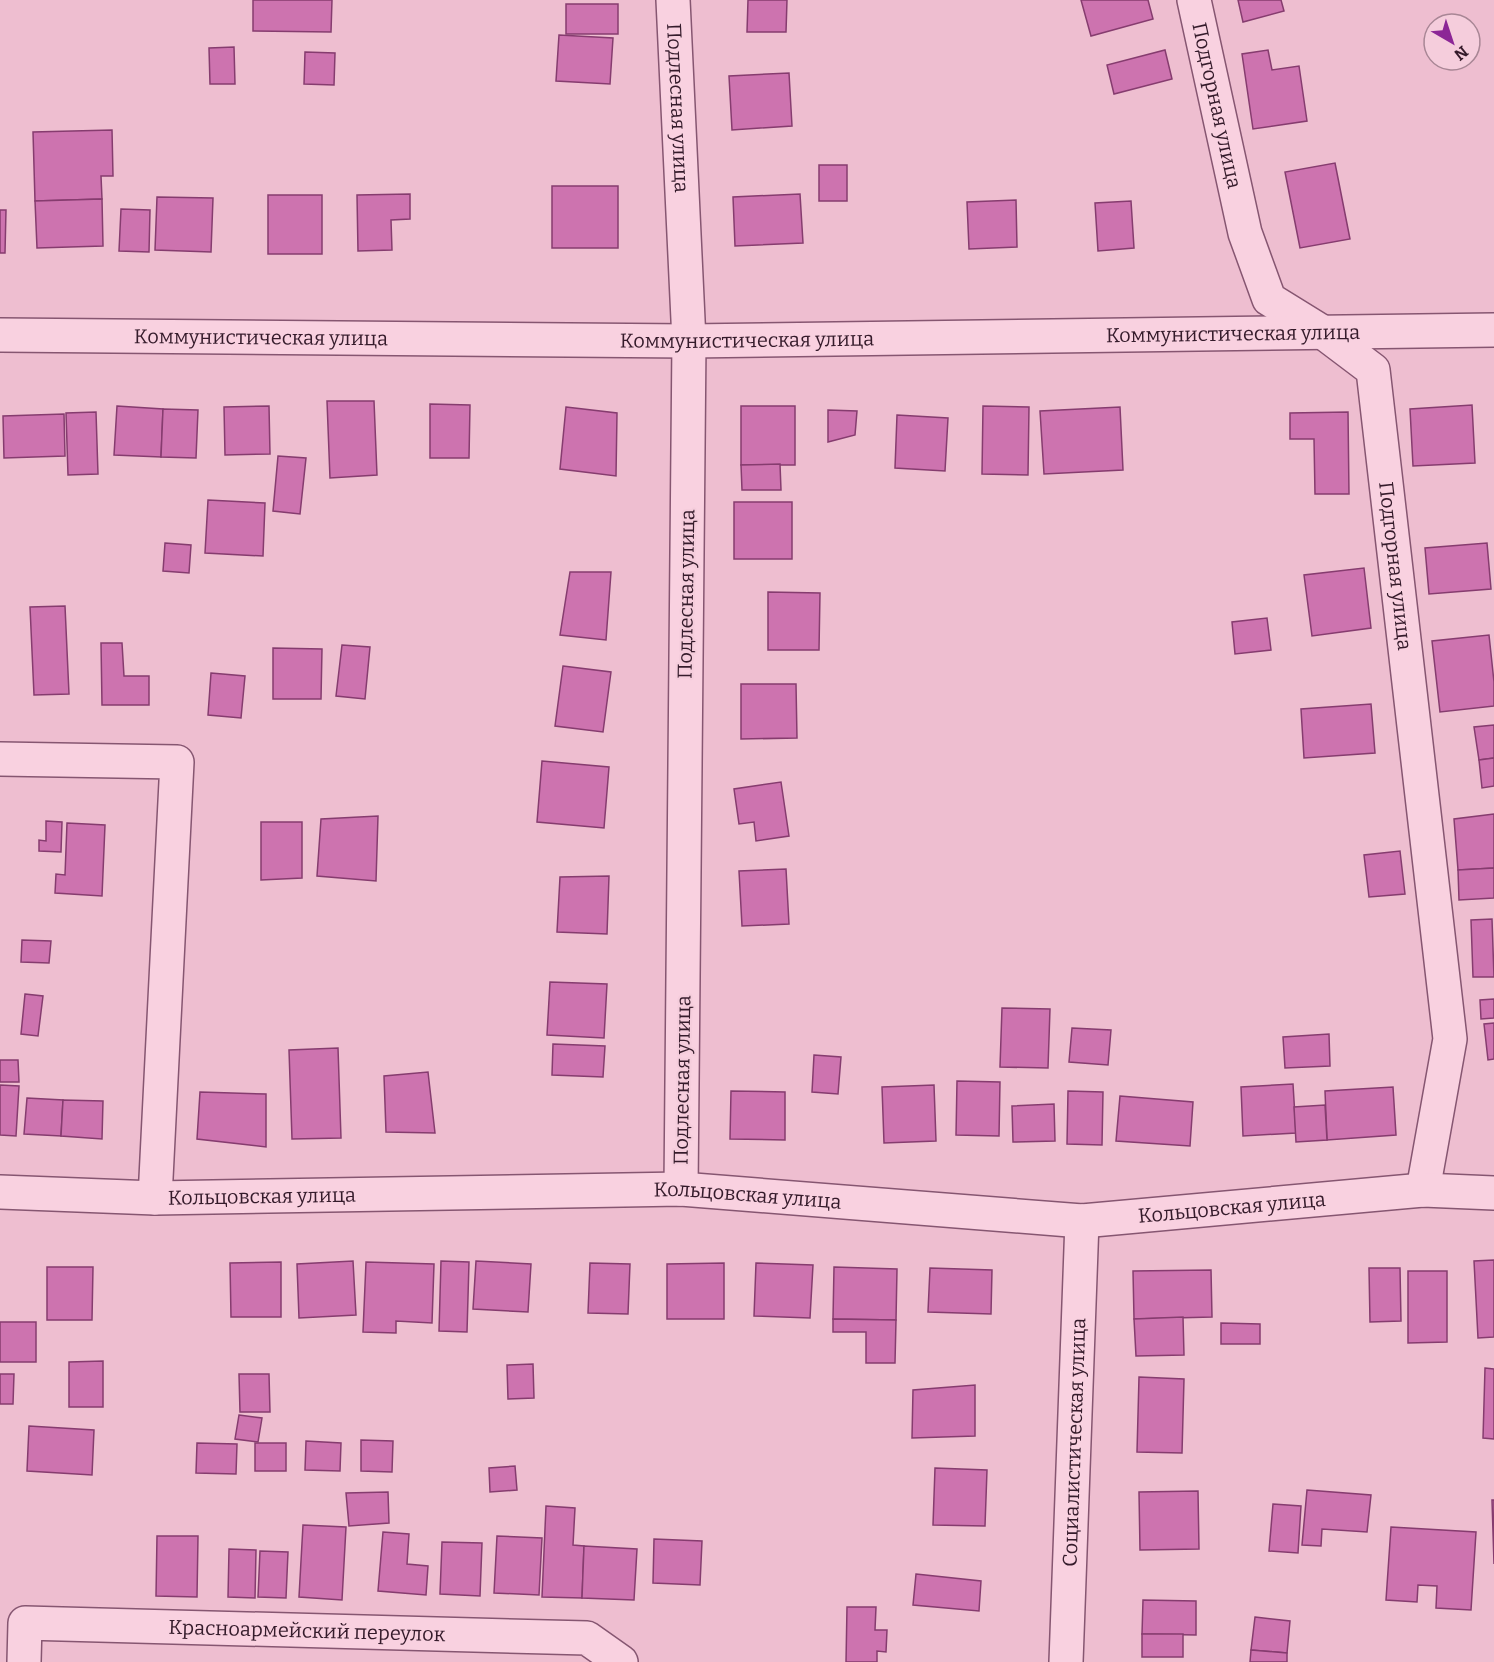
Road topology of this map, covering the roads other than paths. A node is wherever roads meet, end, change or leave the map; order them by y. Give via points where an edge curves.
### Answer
1 (673, 0) edge
2 (1194, 0) edge
3 (1494, 330) edge
4 (1324, 333) junction
5 (0, 336) edge
6 (689, 341) junction
7 (0, 759) edge
8 (681, 1189) junction
9 (1423, 1190) junction
10 (0, 1192) edge
11 (1494, 1193) edge
12 (154, 1198) junction
13 (1082, 1221) junction
14 (24, 1662) edge
15 (621, 1662) edge
16 (1066, 1662) edge

1 - 6 street, Подлесная улица
2 - 4 street, Подгорная улица via 1245,233 1269,299
3 - 4 street, Коммунистическая улица
4 - 6 street, Коммунистическая улица
4 - 9 street, Подгорная улица via 1372,370 1438,933 1450,1039
5 - 6 street, Коммунистическая улица
6 - 8 street, Подлесная улица
7 - 12 street via 177,762
8 - 12 street, Кольцовская улица
8 - 13 street, Кольцовская улица
9 - 11 street, Кольцовская улица
9 - 13 street, Кольцовская улица
10 - 12 street, Кольцовская улица
13 - 16 street, Социалистическая улица
14 - 15 street, Красноармейский переулок via 25,1623 587,1638

